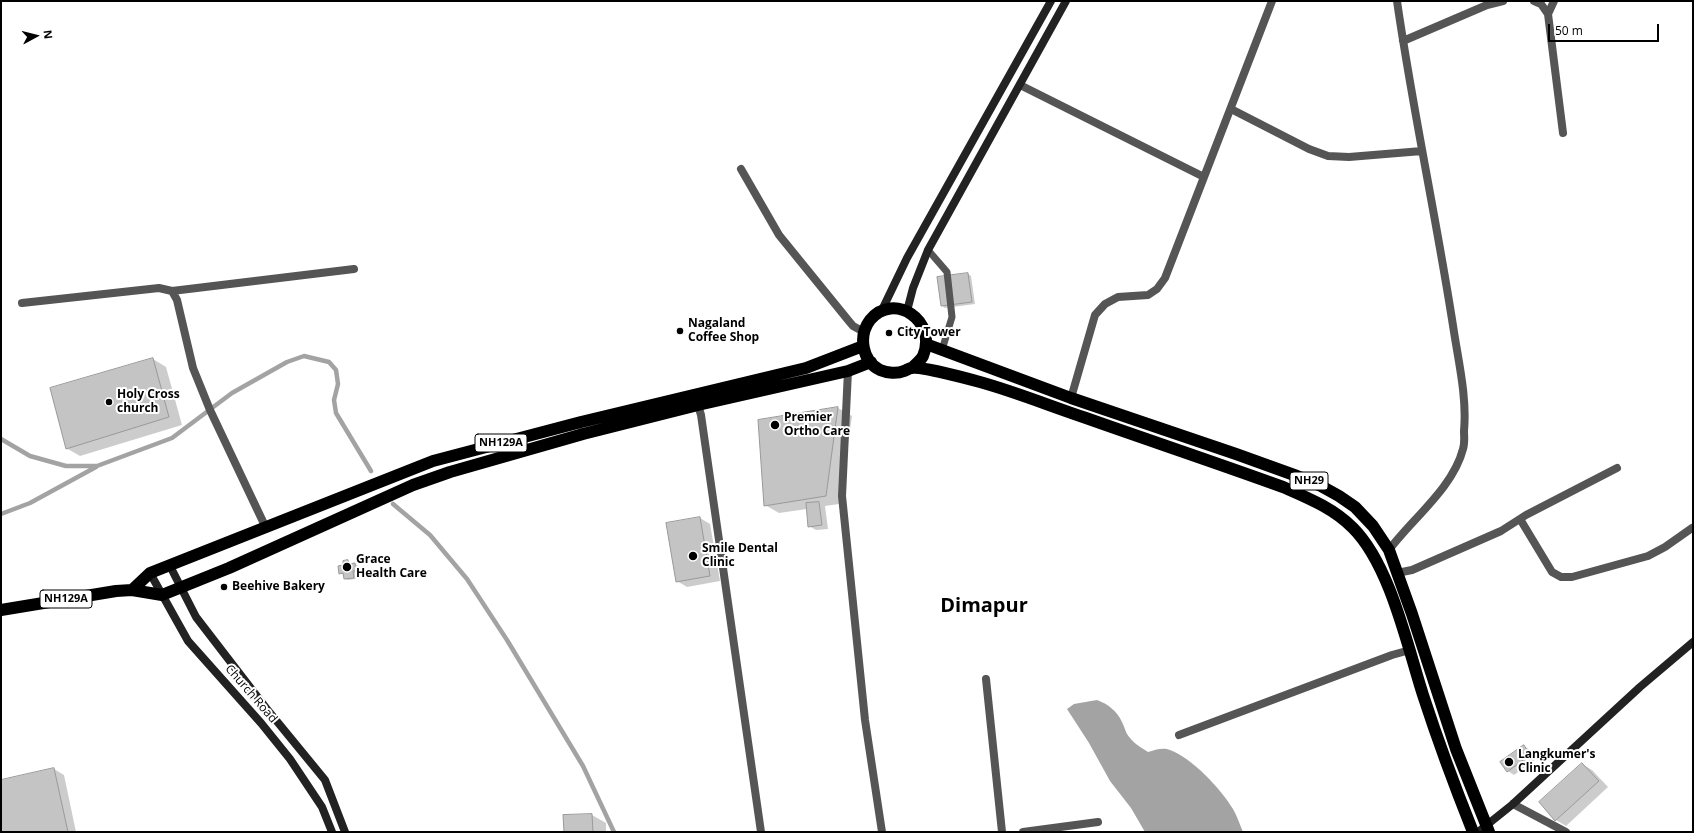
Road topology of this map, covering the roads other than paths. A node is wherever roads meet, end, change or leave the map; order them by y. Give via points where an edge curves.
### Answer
1 (1051, 1) edge
2 (1066, 1) edge
3 (1272, 1) edge
4 (1397, 1) edge
5 (1503, 1) edge
6 (1534, 1) edge
7 (1554, 1) edge
8 (1548, 14) junction
9 (1403, 41) junction
10 (1020, 85) junction
11 (1231, 109) junction
12 (1563, 133) dead end
13 (1422, 152) junction
14 (741, 169) dead end
15 (1204, 177) junction
16 (928, 250) junction
17 (354, 269) dead end
18 (172, 291) junction
19 (22, 303) dead end
20 (907, 311) junction
21 (881, 312) junction
22 (864, 332) junction
23 (926, 344) junction
24 (863, 346) junction
25 (942, 350) junction
26 (871, 362) junction
27 (913, 367) junction
28 (848, 371) junction
29 (1071, 398) junction
30 (698, 404) junction
31 (1617, 468) dead end
32 (1520, 519) junction
33 (266, 528) junction
34 (1692, 528) dead end
35 (1389, 550) junction
36 (170, 566) junction
37 (150, 573) junction
38 (1397, 573) junction
39 (180, 586) junction
40 (132, 590) junction
41 (162, 594) junction
42 (1, 610) edge
43 (1693, 642) edge
44 (1410, 650) junction
45 (986, 679) dead end
46 (1179, 735) dead end
47 (1513, 804) junction
48 (1098, 822) dead end
49 (1484, 830) edge
50 (332, 832) edge
51 (345, 832) edge
52 (762, 832) edge
53 (882, 832) edge
54 (1002, 832) edge
55 (1023, 832) edge
56 (1473, 832) edge
57 (1566, 832) edge

1 - 21 main road via 907,258
2 - 10 main road
3 - 11 street
4 - 9 street
5 - 9 street via 1487,5
6 - 8 street via 1541,4
7 - 8 street
8 - 12 street
9 - 13 street
10 - 15 street
10 - 16 main road
11 - 13 street via 1328,156
11 - 15 street
13 - 35 street via 1444,263 1466,411 1463,448 1456,467 1428,508
14 - 22 street via 779,235 848,320
15 - 29 street via 1166,278 1148,295 1118,298 1105,304 1095,315
16 - 20 main road
16 - 25 lane via 947,272 952,316
17 - 18 street
18 - 19 street via 159,288
18 - 33 street via 177,300 193,368
20 - 21 highway via 890,309
20 - 23 highway via 918,319 925,331
21 - 22 highway via 870,320
22 - 24 highway
23 - 25 highway, NH29
23 - 27 highway via 922,357
24 - 26 highway
24 - 33 highway, NH129A via 806,368 596,418 433,461
25 - 29 highway, NH29
26 - 27 highway, NH29 via 880,370 891,373
26 - 28 highway, NH129A
27 - 44 highway, NH29 via 959,376 1007,390 1283,487 1316,502 1337,514 1354,529 1369,548 1384,577
28 - 30 highway, NH129A
28 - 53 street via 842,496 865,720
29 - 35 highway, NH29 via 1321,486 1355,507
30 - 39 highway, NH129A via 583,434 413,485 229,568
30 - 52 street
31 - 32 street
32 - 34 street via 1552,572 1561,577 1572,577 1648,556
32 - 38 street via 1501,531 1412,570
33 - 36 highway, NH129A
35 - 38 highway, NH29
36 - 37 highway, NH129A
36 - 39 main road
37 - 40 highway, NH129A
37 - 41 main road, Church Road
38 - 49 highway, NH29
39 - 41 highway, NH129A
39 - 51 main road via 196,617 325,780
40 - 41 highway, NH129A
40 - 42 highway, NH129A
41 - 50 main road, Church Road via 188,641 290,759 322,807
43 - 47 main road
44 - 46 street
44 - 56 highway, NH29 via 1448,768
45 - 54 street
47 - 49 main road
47 - 57 street
48 - 55 street

